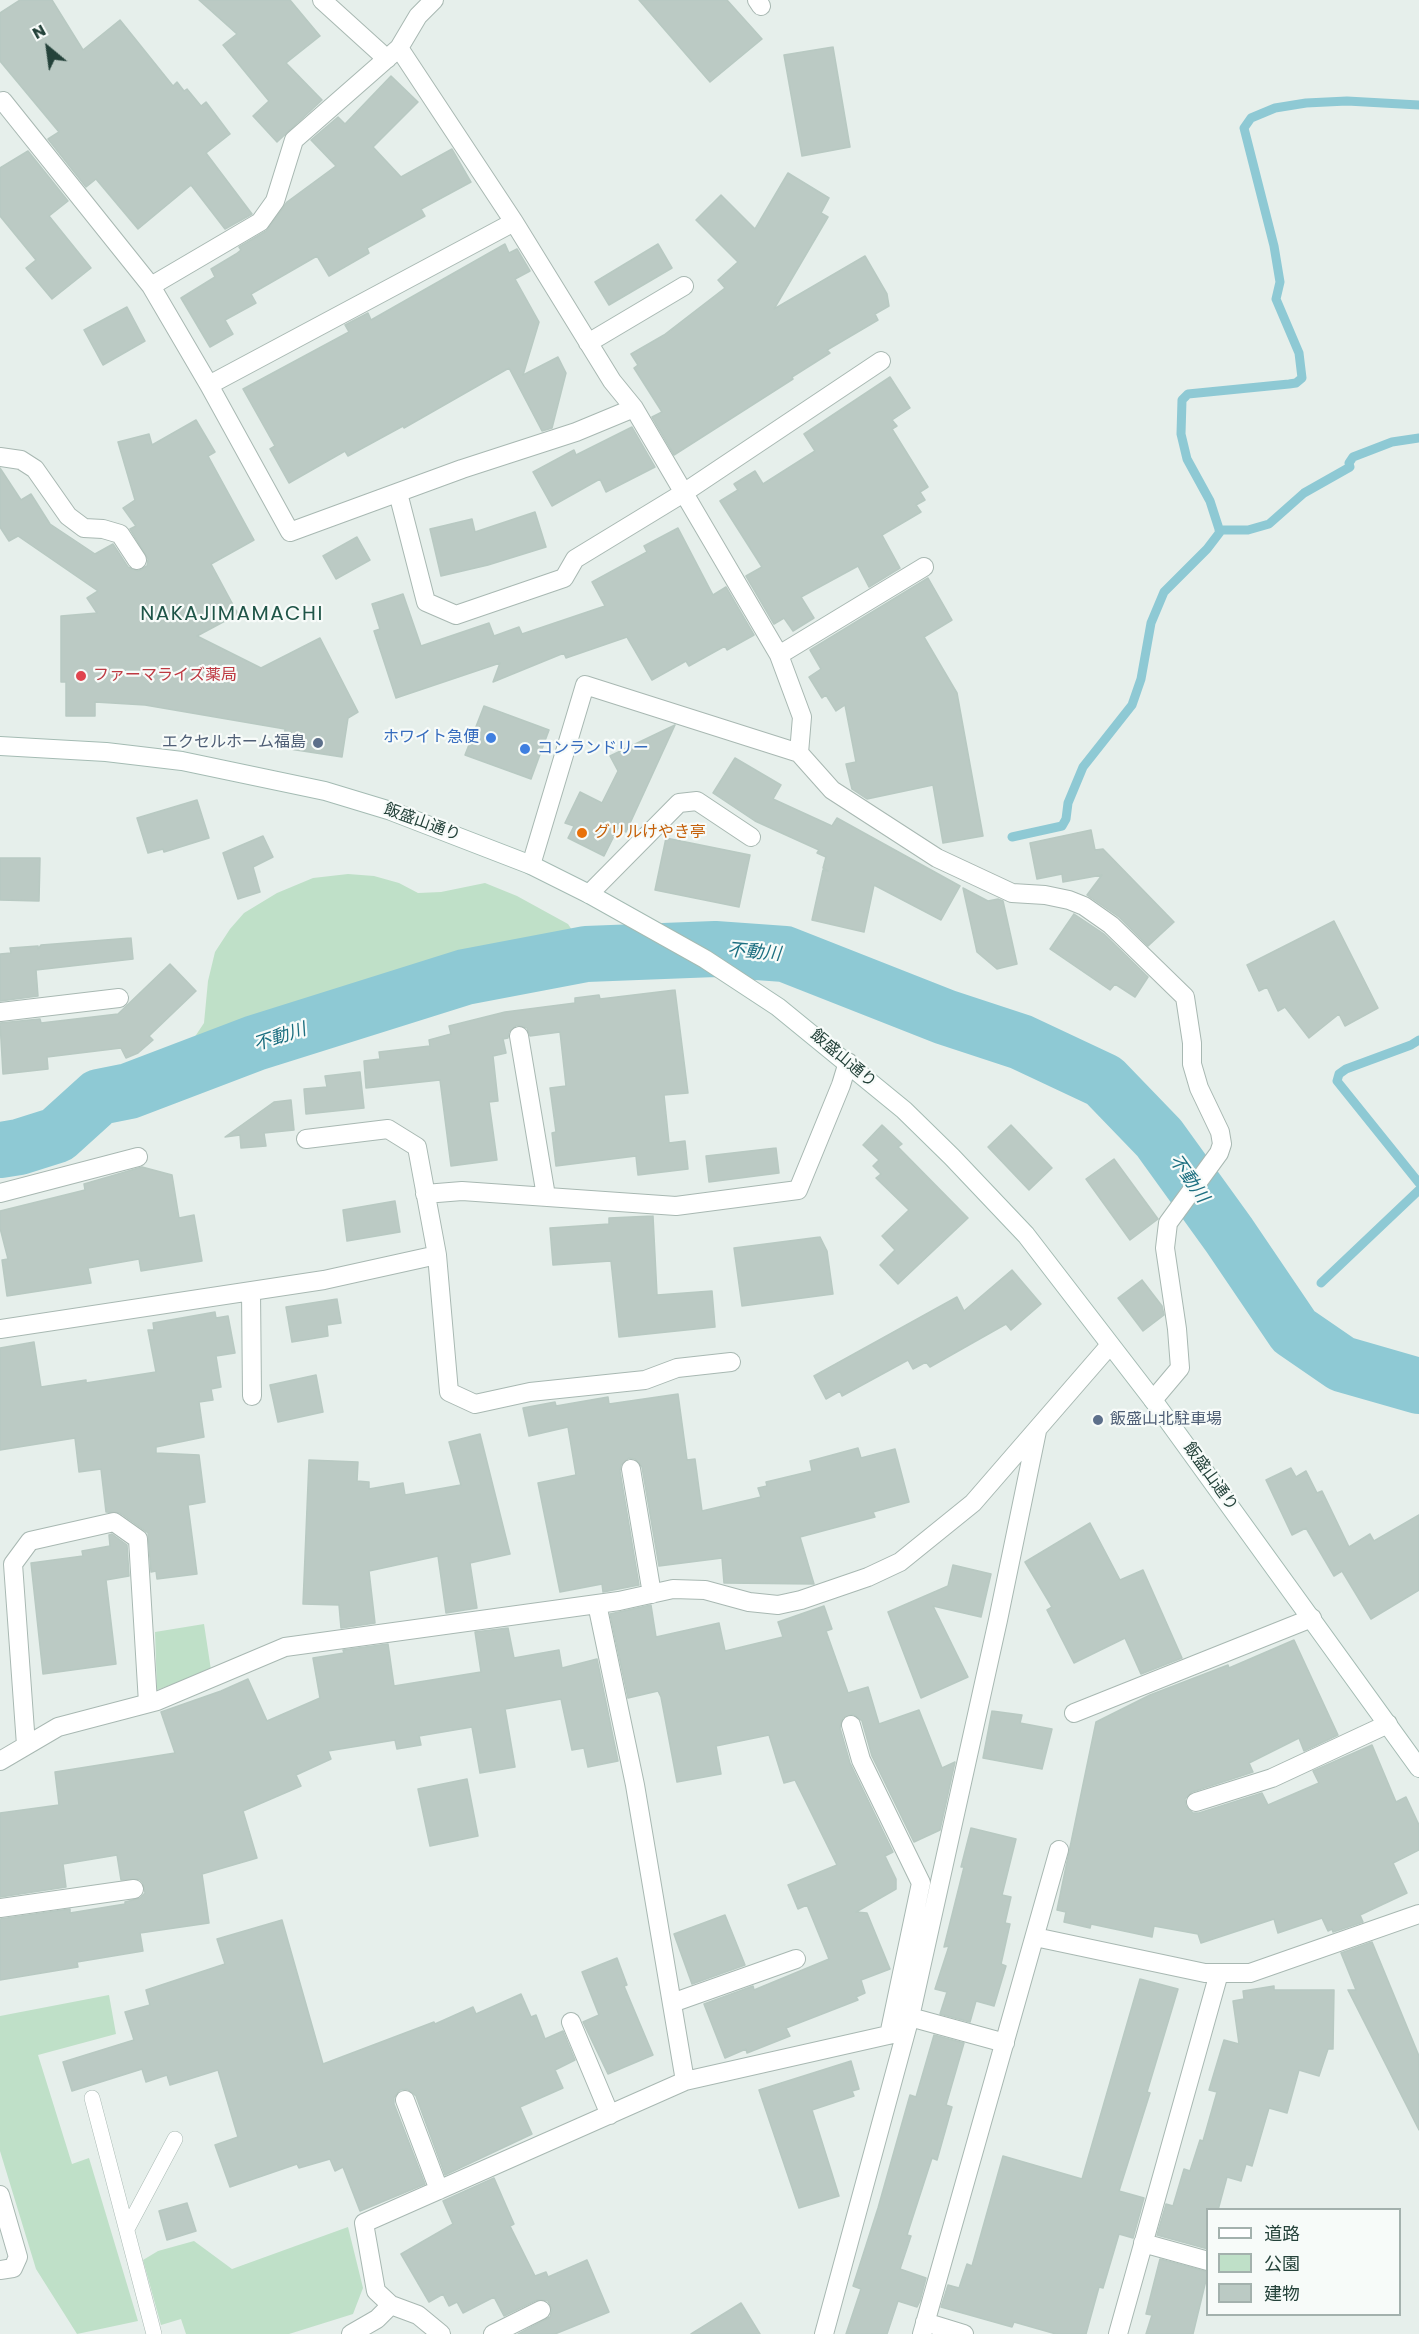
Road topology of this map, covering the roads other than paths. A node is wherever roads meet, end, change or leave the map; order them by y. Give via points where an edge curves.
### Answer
1 (322, 0) edge
2 (435, 0) edge
3 (393, 53) junction
4 (0, 103) edge
5 (514, 222) junction
6 (151, 286) junction
7 (684, 286) dead end
8 (588, 343) junction
9 (881, 361) dead end
10 (209, 385) junction
11 (634, 408) junction
12 (0, 457) edge
13 (685, 492) junction
14 (398, 493) junction
15 (137, 560) dead end
16 (924, 567) dead end
17 (779, 655) junction
18 (0, 746) edge
19 (799, 753) junction
20 (751, 837) dead end
21 (531, 865) junction
22 (590, 894) junction
23 (119, 998) dead end
24 (0, 1012) edge
25 (519, 1036) dead end
26 (848, 1062) junction
27 (306, 1139) dead end
28 (138, 1157) dead end
29 (0, 1193) edge
30 (425, 1194) junction
31 (546, 1196) junction
32 (437, 1255) junction
33 (251, 1291) junction
34 (0, 1329) edge
35 (1110, 1345) junction
36 (731, 1362) dead end
37 (252, 1396) dead end
38 (1154, 1400) junction
39 (1037, 1429) junction
40 (631, 1469) dead end
41 (651, 1594) junction
42 (597, 1604) junction
43 (1312, 1618) junction
44 (148, 1703) junction
45 (1074, 1713) dead end
46 (1388, 1724) junction
47 (851, 1725) dead end
48 (26, 1745) junction
49 (0, 1761) edge
50 (1419, 1768) edge
51 (1196, 1802) dead end
52 (1059, 1850) dead end
53 (134, 1889) dead end
54 (0, 1908) edge
55 (1419, 1914) edge
56 (1035, 1937) junction
57 (796, 1959) dead end
58 (1219, 1973) junction
59 (672, 2003) junction
60 (571, 2022) dead end
61 (902, 2028) junction
62 (1005, 2043) junction
63 (685, 2081) junction
64 (92, 2098) dead end
65 (405, 2100) dead end
66 (610, 2115) junction
67 (175, 2139) dead end
68 (439, 2190) junction
69 (0, 2195) edge
70 (127, 2229) junction
71 (1143, 2243) junction
72 (1206, 2260) edge
73 (0, 2270) edge
74 (391, 2305) junction
75 (541, 2310) dead end
76 (923, 2328) edge
77 (154, 2334) edge
78 (351, 2334) edge
79 (441, 2334) edge
80 (493, 2334) edge
81 (824, 2334) edge
82 (963, 2334) edge
83 (1118, 2334) edge

1 - 3 street
2 - 3 street via 418,16
3 - 5 street
3 - 6 street via 294,140 275,201 260,222
4 - 6 street via 3,101
5 - 8 street
5 - 10 street
6 - 10 street
7 - 8 street
8 - 11 street
9 - 13 street
10 - 14 street via 290,532
11 - 13 street
11 - 14 street
12 - 15 street via 21,460 35,469 68,516 84,528 120,534
13 - 14 street via 575,560 564,578 456,615 426,602
13 - 17 street
16 - 17 street
17 - 19 street via 802,717
18 - 21 street, 飯盛山通り via 182,760 258,775 391,811
19 - 21 street via 585,685
19 - 38 street via 832,790 937,858 1012,893 1045,895 1076,903 1111,925 1185,997 1192,1064 1222,1144 1168,1223 1164,1248 1180,1368
20 - 22 street via 697,801 680,803
21 - 22 street, 飯盛山通り
22 - 26 street, 飯盛山通り via 730,975
23 - 24 street
25 - 31 street
26 - 31 street via 798,1190 676,1206
26 - 35 street, 飯盛山通り via 928,1133 1026,1235
27 - 30 street via 388,1129 417,1147
28 - 29 street
30 - 31 street via 462,1191
30 - 32 street
32 - 33 street via 324,1280
32 - 36 street via 449,1392 475,1404 530,1392 645,1380 677,1368
33 - 34 street
33 - 37 street
35 - 38 street, 飯盛山通り
35 - 39 street
38 - 43 street, 飯盛山通り
39 - 41 street via 974,1503 900,1562 868,1576 778,1605 705,1590 673,1589
39 - 61 street via 998,1620
40 - 41 street
41 - 42 street
42 - 44 street via 285,1647
42 - 59 street via 635,1785
43 - 45 street
43 - 46 street, 飯盛山通り
44 - 48 street via 58,1727
44 - 48 street via 138,1539 114,1522 30,1541 13,1564
46 - 50 street, 飯盛山通り
46 - 51 street via 1272,1779
47 - 61 street via 861,1760 921,1884
48 - 49 street
52 - 56 street
53 - 54 street
55 - 58 street via 1250,1973
56 - 58 street
56 - 62 street
57 - 59 street
58 - 71 street
59 - 63 street
60 - 66 street
61 - 62 street
61 - 63 street
61 - 81 street
62 - 76 street
63 - 66 street
64 - 70 lane
65 - 68 street
66 - 68 street
67 - 70 lane
68 - 74 street via 364,2223 376,2291
69 - 73 street via 18,2257 13,2268
70 - 77 lane
71 - 72 street
71 - 83 street
74 - 78 street via 377,2319
74 - 79 street via 418,2315
75 - 80 street
76 - 82 street

